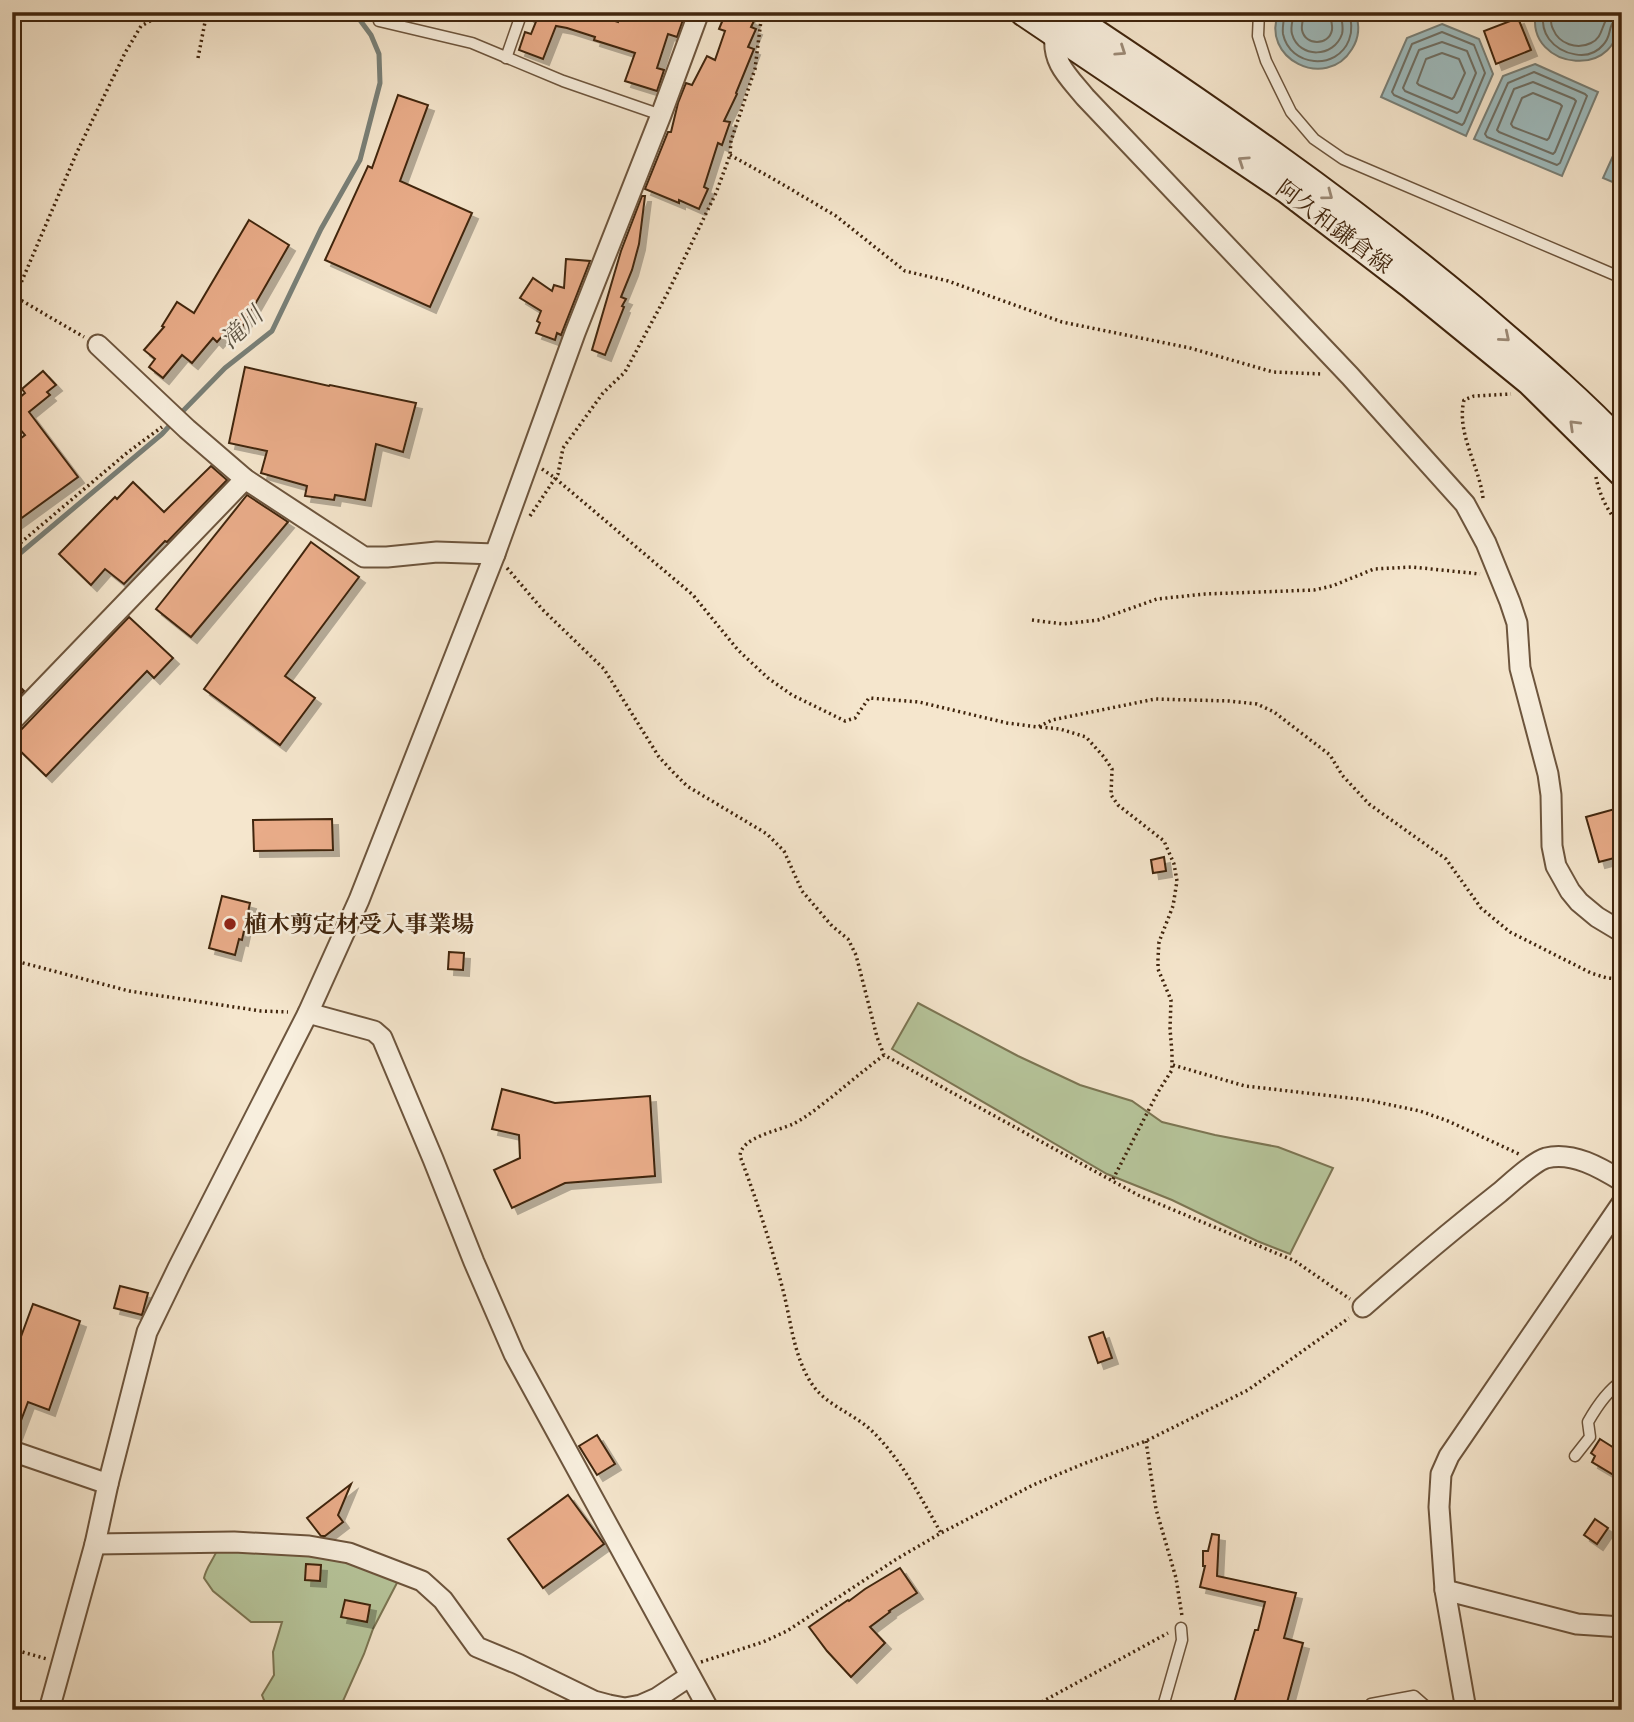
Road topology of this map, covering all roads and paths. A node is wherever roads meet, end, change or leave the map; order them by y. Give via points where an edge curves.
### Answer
1 (522, 12) edge
2 (699, 12) edge
3 (762, 12) edge
4 (1023, 12) edge
5 (1259, 12) edge
6 (207, 15) edge
7 (379, 21) dead end
8 (1060, 23) edge
9 (198, 58) dead end
10 (506, 58) junction
11 (661, 115) junction
12 (730, 155) junction
13 (1622, 278) edge
14 (13, 296) edge
15 (98, 345) joint
16 (1350, 376) junction
17 (1530, 382) junction
18 (178, 420) junction
19 (1609, 446) edge
20 (529, 460) junction
21 (1622, 473) edge
22 (245, 478) junction
23 (555, 478) junction
24 (526, 522) dead end
25 (1622, 527) edge
26 (1479, 531) junction
27 (12, 550) edge
28 (495, 554) junction
29 (1500, 576) junction
30 (1032, 620) dead end
31 (12, 721) edge
32 (1038, 727) junction
33 (1622, 932) edge
34 (12, 960) edge
35 (1622, 979) edge
36 (308, 1013) junction
37 (884, 1055) junction
38 (1172, 1065) junction
39 (1545, 1159) junction
40 (1622, 1181) edge
41 (1111, 1182) junction
42 (1622, 1203) edge
43 (1363, 1307) junction
44 (1622, 1381) edge
45 (1146, 1441) junction
46 (12, 1451) edge
47 (1575, 1456) dead end
48 (108, 1484) junction
49 (941, 1533) junction
50 (95, 1544) junction
51 (1445, 1590) junction
52 (1622, 1627) edge
53 (1181, 1628) junction
54 (12, 1648) edge
55 (62, 1664) junction
56 (688, 1672) junction
57 (49, 1710) edge
58 (709, 1710) edge
59 (1027, 1710) edge
60 (1163, 1710) edge
61 (1366, 1710) edge
62 (1430, 1710) edge
63 (1466, 1710) edge

1 - 10 lane
2 - 11 street
3 - 12 path via 755,69 730,141
4 - 8 main road, 阿久和鎌倉線
5 - 13 lane via 1258,36 1266,61 1291,112 1314,139 1343,159
6 - 9 path
6 - 14 path via 173,14 141,26 77,152
7 - 10 lane via 472,43
8 - 16 street via 1054,48 1059,65 1085,97
17 -> 8 main road, 阿久和鎌倉線 via 1287,191
8 -> 19 main road, 阿久和鎌倉線 via 1299,173 1416,262 1596,417
10 - 11 lane
11 - 20 street
12 - 16 path via 836,216 905,271 1062,322 1190,348 1273,372
12 - 23 path via 716,193 625,372 603,393 563,448
14 - 15 path
15 - 18 street
16 - 26 street via 1465,504
19 -> 17 main road, 阿久和鎌倉線
17 - 26 path via 1514,394 1464,400 1462,423 1483,494 1485,517
18 - 22 street
18 - 27 path via 128,453
19 - 21 main road, 阿久和鎌倉線
19 - 25 path via 1594,470 1597,487
20 - 23 path
20 - 28 street
22 - 28 street via 364,557
22 - 31 street
23 - 24 path
23 - 32 path via 693,595 738,650 792,695 845,721 855,718 869,698 919,702
26 - 29 street
28 - 36 street via 359,900
28 - 37 path via 542,609 604,668 673,772 687,786 767,834 784,851 802,891 848,939 856,955
29 - 30 path via 1412,566 1374,569 1314,590 1157,599 1098,620 1063,624
29 - 33 street via 1517,623 1520,668 1548,774 1556,866 1579,902
32 - 35 path via 1052,720 1155,699 1257,704 1330,755 1369,804 1446,859 1481,908 1510,932 1591,973
32 - 38 path via 1086,737 1112,769 1111,795 1164,841 1174,864 1173,906 1158,958 1171,1000
34 - 36 path via 129,991 261,1011
36 - 48 street via 147,1332
36 - 56 street via 374,1031 382,1038 514,1354
37 - 41 path
37 - 49 path via 796,1123 744,1144 740,1156 805,1372 821,1396 855,1417 886,1446
38 - 39 path via 1245,1086 1420,1111 1522,1155
38 - 41 path
39 - 40 street via 1580,1160
39 - 43 street
41 - 43 path via 1295,1261
42 - 51 street via 1449,1456 1441,1474 1439,1507
43 - 45 path via 1248,1390
44 - 47 lane via 1599,1403 1588,1422 1590,1437
45 - 49 path via 1033,1485
45 - 53 path via 1156,1509 1176,1578
46 - 48 street
48 - 50 street
49 - 56 path via 787,1632 707,1659
50 - 55 street
50 - 56 street via 234,1542 349,1553 422,1581 443,1600 477,1647 594,1701 625,1708 657,1698
51 - 52 street via 1577,1624
51 - 63 street
53 - 59 path
53 - 60 lane via 1182,1640
54 - 55 path
55 - 57 street
56 - 58 street
61 - 62 lane via 1371,1704 1414,1696

